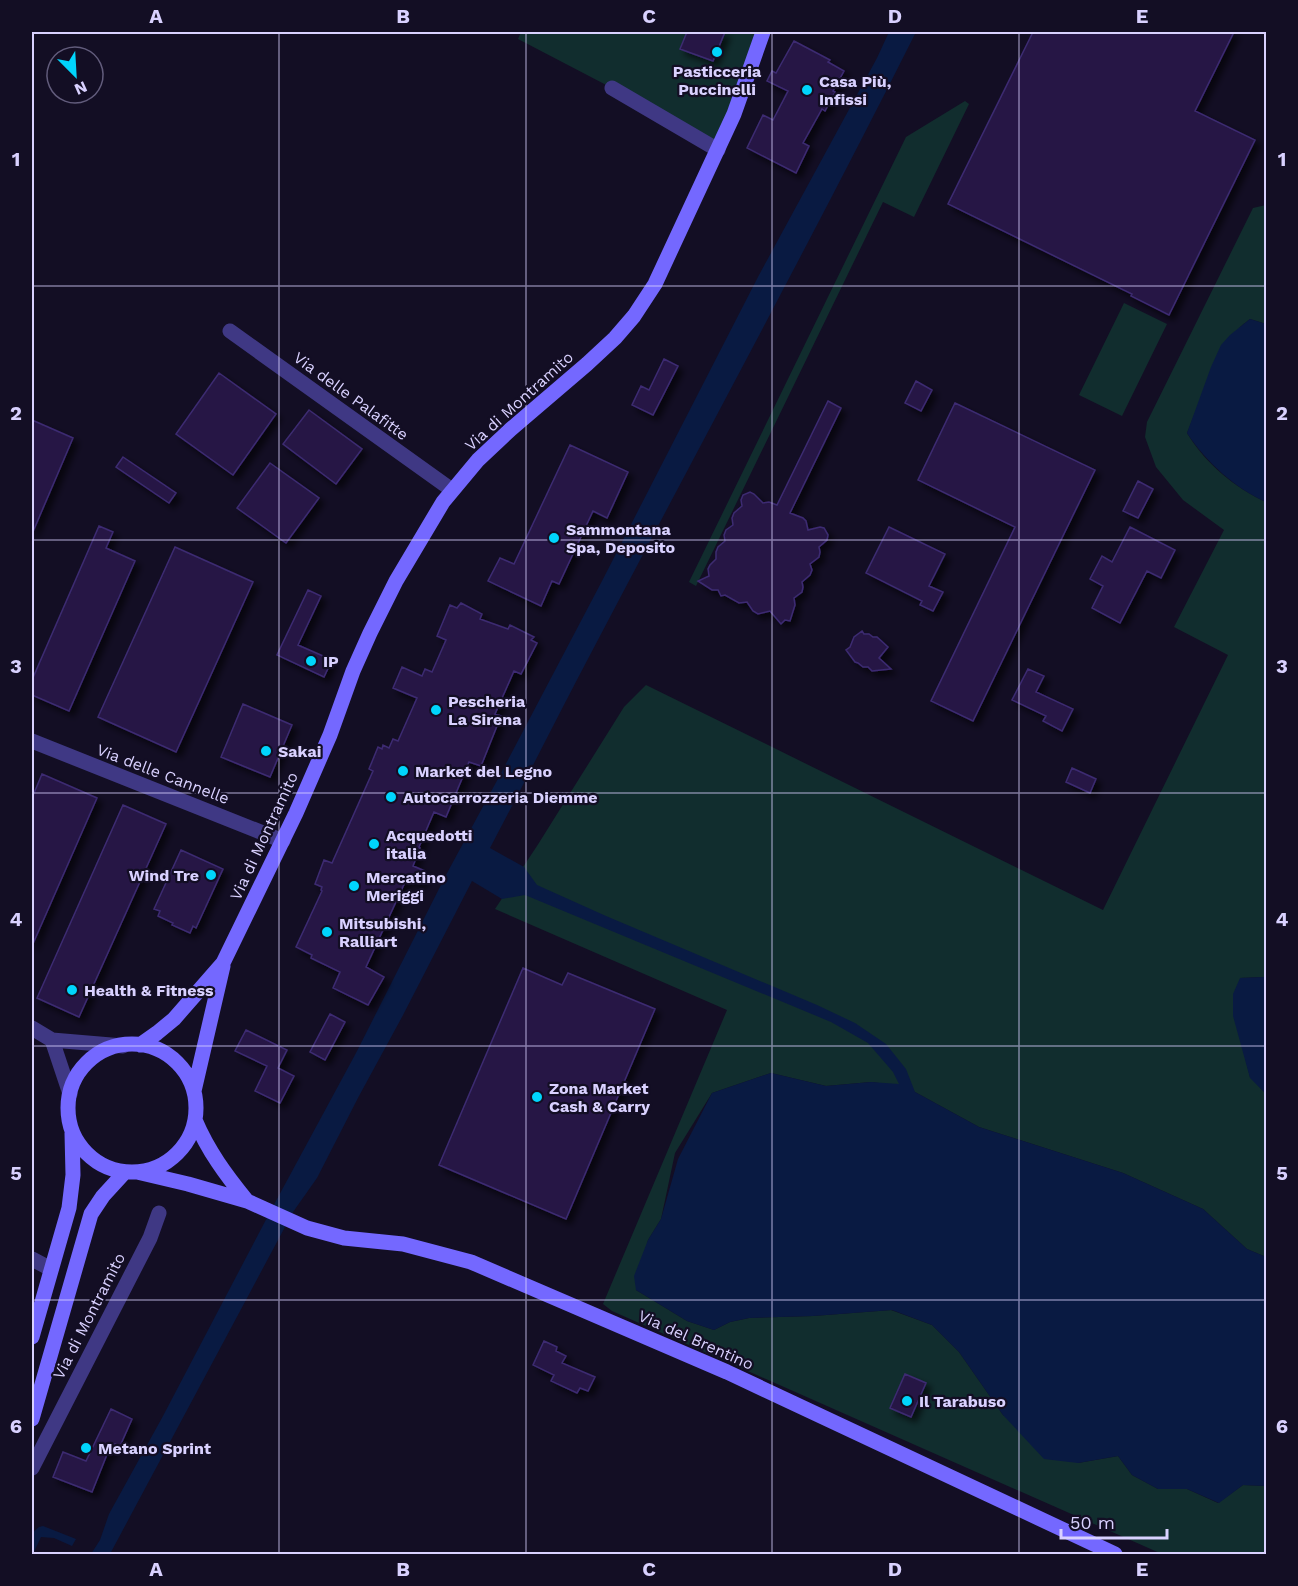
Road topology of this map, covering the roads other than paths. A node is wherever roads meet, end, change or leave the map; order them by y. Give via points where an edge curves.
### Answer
1 (763, 32) edge
2 (612, 88) dead end
3 (718, 150) junction
4 (230, 332) dead end
5 (452, 490) junction
6 (32, 741) edge
7 (283, 841) junction
8 (223, 963) junction
9 (32, 1028) edge
10 (52, 1040) junction
11 (140, 1045) junction
12 (123, 1046) junction
13 (194, 1091) junction
14 (70, 1094) junction
15 (195, 1120) junction
16 (72, 1130) junction
17 (131, 1172) junction
18 (252, 1203) junction
19 (159, 1213) dead end
20 (32, 1260) edge
21 (51, 1269) junction
22 (32, 1336) edge
23 (32, 1419) edge
24 (32, 1468) edge
25 (1115, 1554) edge

1 - 3 main road, Via di Montramito
2 - 3 street
3 - 5 main road, Via di Montramito via 655,284 634,316 587,364 478,460
4 - 5 street, Via delle Palafitte
5 - 7 main road, Via di Montramito via 396,581 370,633
6 - 7 street, Via delle Cannelle
7 - 8 main road, Via di Montramito
8 - 11 main road, Via di Montramito via 174,1019
8 - 13 main road, Via di Montramito
9 - 10 street
10 - 12 street
10 - 14 street
11 - 12 main road, Via di Montramito
11 - 13 main road, Via di Montramito via 170,1057 185,1072
12 - 14 main road, Via di Montramito via 92,1059 76,1078
13 - 15 main road, Via di Montramito
14 - 16 main road
15 - 17 main road, Via di Montramito via 188,1140 175,1156 157,1167
15 - 18 main road, Via del Brentino via 214,1157
16 - 17 main road via 93,1159
16 - 21 main road via 72,1191
17 - 18 main road, Via del Brentino
17 - 23 main road, Via di Montramito via 103,1196 91,1214
18 - 25 main road, Via del Brentino via 307,1228 344,1238 403,1244 471,1262 727,1372
19 - 24 street, Via di Montramito via 150,1238
20 - 21 street
21 - 22 main road

